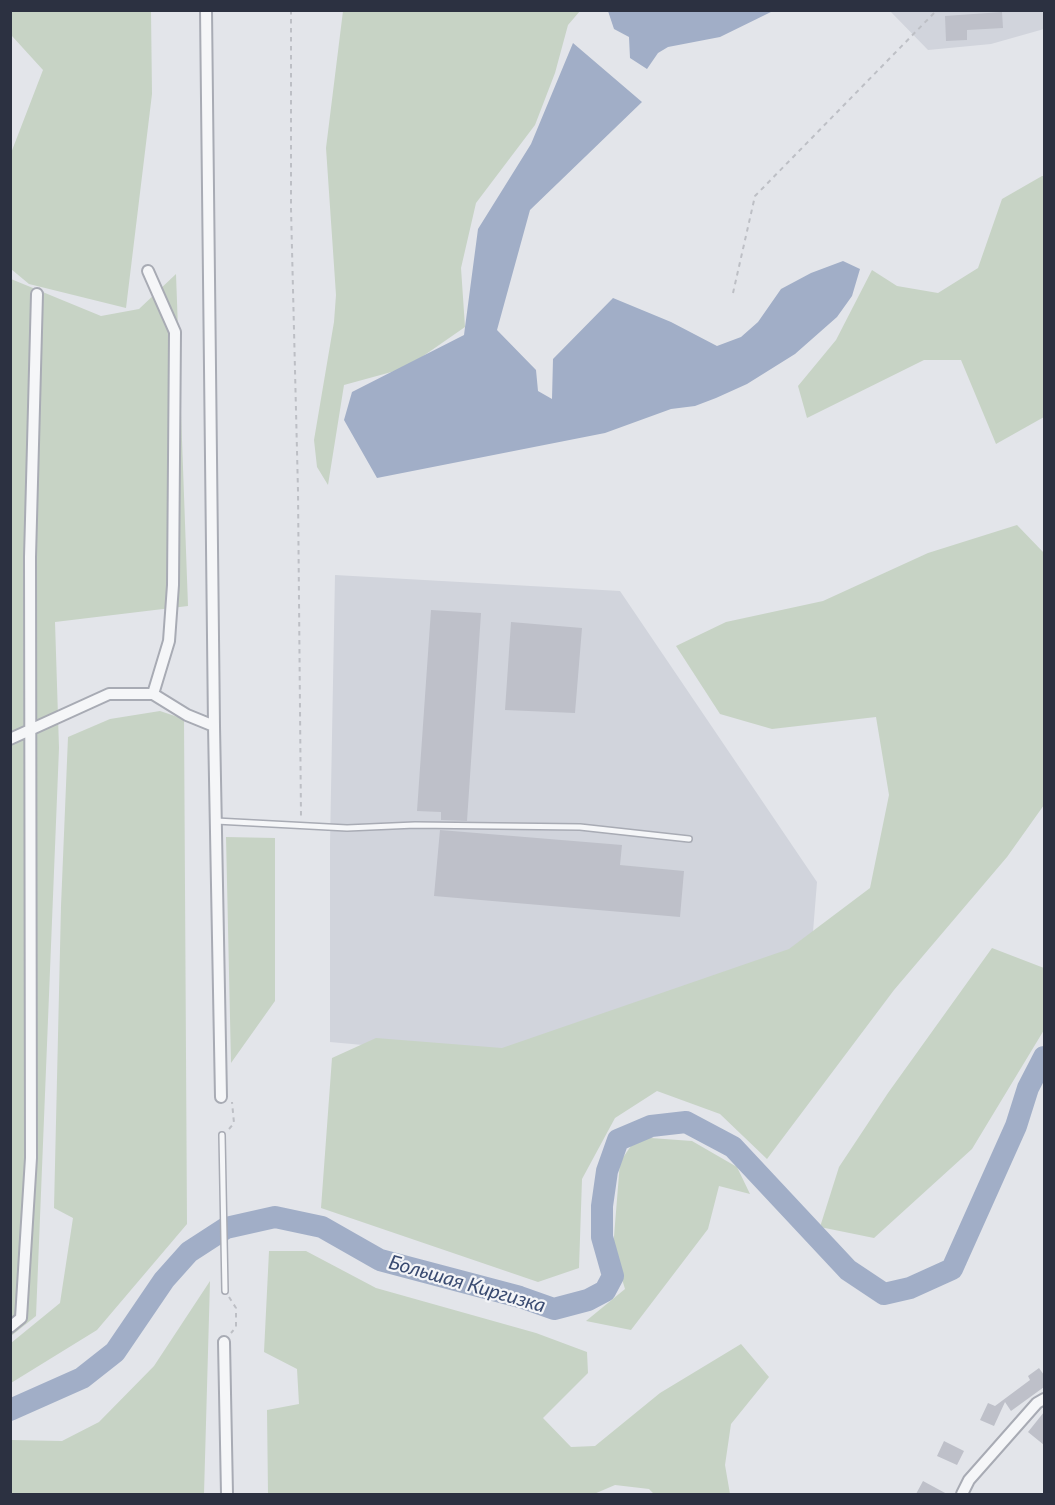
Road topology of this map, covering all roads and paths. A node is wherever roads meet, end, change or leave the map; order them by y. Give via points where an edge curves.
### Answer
1 (206, 10) edge
2 (291, 10) edge
3 (938, 10) edge
4 (148, 271) dead end
5 (733, 293) dead end
6 (37, 294) dead end
7 (153, 694) junction
8 (214, 726) junction
9 (32, 730) junction
10 (10, 739) edge
11 (216, 821) junction
12 (301, 825) junction
13 (689, 839) dead end
14 (221, 1097) joint
15 (222, 1135) joint
16 (225, 1291) joint
17 (10, 1327) edge
18 (224, 1342) joint
19 (1044, 1399) edge
20 (227, 1494) edge
21 (962, 1494) edge

1 - 8 street
2 - 12 path
3 - 5 path via 755,196
4 - 7 street via 175,332 173,585 169,641
6 - 9 street via 30,557
7 - 8 street
7 - 9 street via 109,694
8 - 11 street
9 - 10 street
9 - 17 street via 31,1158 21,1318
11 - 12 lane
11 - 14 street
12 - 13 lane via 580,827
14 - 15 path via 234,1102 234,1123
15 - 16 lane
16 - 18 path via 236,1308 236,1327
18 - 20 street
19 - 21 street via 969,1480

